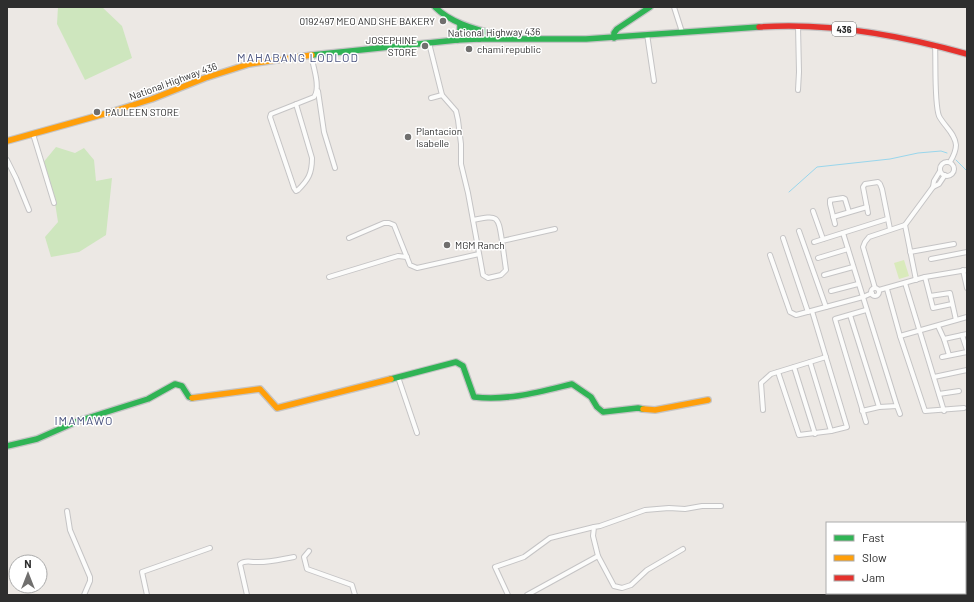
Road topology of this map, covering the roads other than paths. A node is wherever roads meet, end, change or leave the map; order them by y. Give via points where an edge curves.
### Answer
1 (435, 7) edge
2 (650, 7) edge
3 (674, 7) edge
4 (460, 24) junction
5 (798, 26) junction
6 (682, 32) junction
7 (647, 34) junction
8 (614, 38) junction
9 (479, 39) junction
10 (512, 39) junction
11 (457, 40) junction
12 (429, 44) junction
13 (936, 45) junction
14 (967, 54) edge
15 (311, 55) junction
16 (654, 81) dead end
17 (318, 88) junction
18 (798, 90) dead end
19 (442, 94) junction
20 (431, 98) dead end
21 (296, 104) junction
22 (32, 134) junction
23 (7, 141) edge
24 (7, 160) edge
25 (950, 162) junction
26 (335, 168) dead end
27 (940, 171) junction
28 (945, 175) junction
29 (933, 187) junction
30 (54, 203) dead end
31 (867, 207) junction
32 (28, 210) dead end
33 (813, 211) dead end
34 (849, 212) junction
35 (868, 212) dead end
36 (833, 217) junction
37 (887, 219) junction
38 (473, 220) junction
39 (835, 224) dead end
40 (905, 225) junction
41 (555, 229) dead end
42 (890, 230) junction
43 (799, 231) dead end
44 (843, 233) junction
45 (349, 238) dead end
46 (783, 238) dead end
47 (823, 239) junction
48 (502, 241) junction
49 (814, 242) dead end
50 (954, 244) dead end
51 (848, 249) junction
52 (910, 252) junction
53 (967, 252) edge
54 (479, 254) junction
55 (770, 256) dead end
56 (407, 257) junction
57 (818, 258) dead end
58 (931, 259) dead end
59 (853, 267) junction
60 (965, 270) edge
61 (824, 275) dead end
62 (328, 277) dead end
63 (925, 277) junction
64 (916, 280) junction
65 (904, 283) junction
66 (858, 284) junction
67 (874, 288) junction
68 (967, 288) edge
69 (887, 289) junction
70 (879, 290) junction
71 (831, 292) dead end
72 (872, 293) junction
73 (930, 296) junction
74 (863, 297) junction
75 (952, 304) junction
76 (826, 307) junction
77 (866, 310) junction
78 (810, 311) junction
79 (850, 315) junction
80 (967, 317) edge
81 (956, 320) junction
82 (938, 326) junction
83 (918, 331) junction
84 (965, 334) edge
85 (900, 336) junction
86 (944, 339) junction
87 (967, 351) edge
88 (949, 355) junction
89 (826, 357) junction
90 (942, 357) dead end
91 (810, 362) junction
92 (794, 367) junction
93 (967, 370) edge
94 (778, 372) junction
95 (398, 376) junction
96 (934, 377) junction
97 (959, 391) dead end
98 (939, 394) junction
99 (708, 400) dead end
100 (897, 406) junction
101 (879, 407) junction
102 (964, 408) dead end
103 (763, 410) dead end
104 (862, 411) junction
105 (944, 411) junction
106 (900, 414) dead end
107 (866, 422) dead end
108 (831, 432) junction
109 (417, 433) dead end
110 (815, 434) junction
111 (7, 446) edge
112 (721, 506) dead end
113 (67, 511) dead end
114 (594, 527) junction
115 (210, 548) dead end
116 (683, 548) dead end
117 (309, 551) dead end
118 (598, 556) junction
119 (294, 557) dead end
120 (84, 595) edge
121 (147, 595) edge
122 (247, 595) edge
123 (355, 595) edge
124 (508, 595) edge
125 (527, 595) edge

1 - 4 main road
2 - 8 main road via 617,29
3 - 6 street
4 - 9 main road
4 - 10 main road
4 - 11 main road via 461,33
5 - 6 main road, National Highway 436 / 436
5 - 13 main road, National Highway 436 / 436 via 858,30
5 - 18 street
6 - 7 main road, National Highway 436 / 436
7 - 8 main road, National Highway 436 / 436
7 - 16 street
8 - 10 main road, National Highway 436 / 436
9 - 10 main road, National Highway 436 / 436
9 - 11 main road, National Highway 436 / 436
11 - 12 main road, National Highway 436 / 436
12 - 15 main road, National Highway 436 / 436
12 - 19 street
13 - 14 main road, National Highway 436 / 436
13 - 25 street via 939,115 955,138 956,146
15 - 17 street
15 - 22 main road, National Highway 436 / 436 via 249,64 152,99
17 - 21 street via 314,97
17 - 26 street via 324,132
19 - 20 street
19 - 38 street via 456,111 461,164
21 - 21 street via 271,114 270,117 296,191 308,180 312,167 312,158
22 - 23 main road, National Highway 436 / 436
22 - 30 street
24 - 32 street
25 - 27 street via 941,164
25 - 28 street via 953,165 953,172
27 - 28 street
27 - 29 street
28 - 29 street via 939,184
29 - 40 street
31 - 34 street
31 - 35 street
31 - 37 street via 864,185 878,182 882,189
33 - 47 street
34 - 36 street
34 - 36 street via 845,199 832,199 830,204
36 - 39 street
37 - 42 street
37 - 44 street
38 - 48 street via 492,216 496,218
38 - 54 street
40 - 42 street
40 - 52 street
41 - 48 street
42 - 67 street via 869,237 863,248
43 - 76 street
44 - 47 street
44 - 51 street
45 - 56 street via 389,223 394,225
46 - 78 street
47 - 49 street
48 - 54 street via 506,270 501,275 488,278 483,274
50 - 52 street
51 - 57 street
51 - 59 street
52 - 64 street
53 - 58 street
54 - 56 street via 417,268 410,265
55 - 78 street via 790,312 796,315
56 - 62 street via 398,256
59 - 61 street
59 - 66 street
60 - 63 street
60 - 68 street
63 - 64 street
63 - 73 street
64 - 65 street
65 - 69 street
65 - 83 street
66 - 71 street
66 - 74 street
67 - 70 street
67 - 72 street
69 - 70 street
69 - 85 street
70 - 72 street via 877,296
72 - 74 street
73 - 75 street via 950,293
73 - 75 street via 933,308
74 - 76 street
74 - 77 street
75 - 81 street
76 - 78 street
77 - 79 street
77 - 100 street
78 - 89 street
79 - 101 street
79 - 104 street via 835,319
80 - 81 street
81 - 82 street
82 - 83 street
82 - 86 street
83 - 85 street
83 - 96 street
84 - 86 street
84 - 87 street
85 - 105 street via 925,412
86 - 88 street
87 - 88 street
88 - 90 street
89 - 91 street
89 - 108 street via 847,425
91 - 92 street
91 - 108 street
92 - 94 street
92 - 110 street
93 - 96 street
94 - 103 street via 771,374 761,383
94 - 110 street via 797,433 801,436
95 - 99 main road via 456,362 463,366 474,398 518,396 572,384 591,396 603,412 638,408 655,410
95 - 109 street
95 - 111 main road via 277,408 260,389 193,398 189,397 183,386 175,384 148,399
96 - 98 street
97 - 98 street
98 - 105 street
100 - 101 street
100 - 106 street
101 - 104 street
102 - 105 street
104 - 107 street
108 - 110 street
112 - 114 street via 645,510
113 - 120 street via 70,530 90,577
114 - 118 street via 593,536
114 - 124 street via 550,538 524,557 495,567
115 - 121 street via 142,572
116 - 118 street via 647,570 631,585 622,588 614,586
117 - 123 street via 304,557 308,569 352,585
118 - 125 street
119 - 122 street via 240,564

